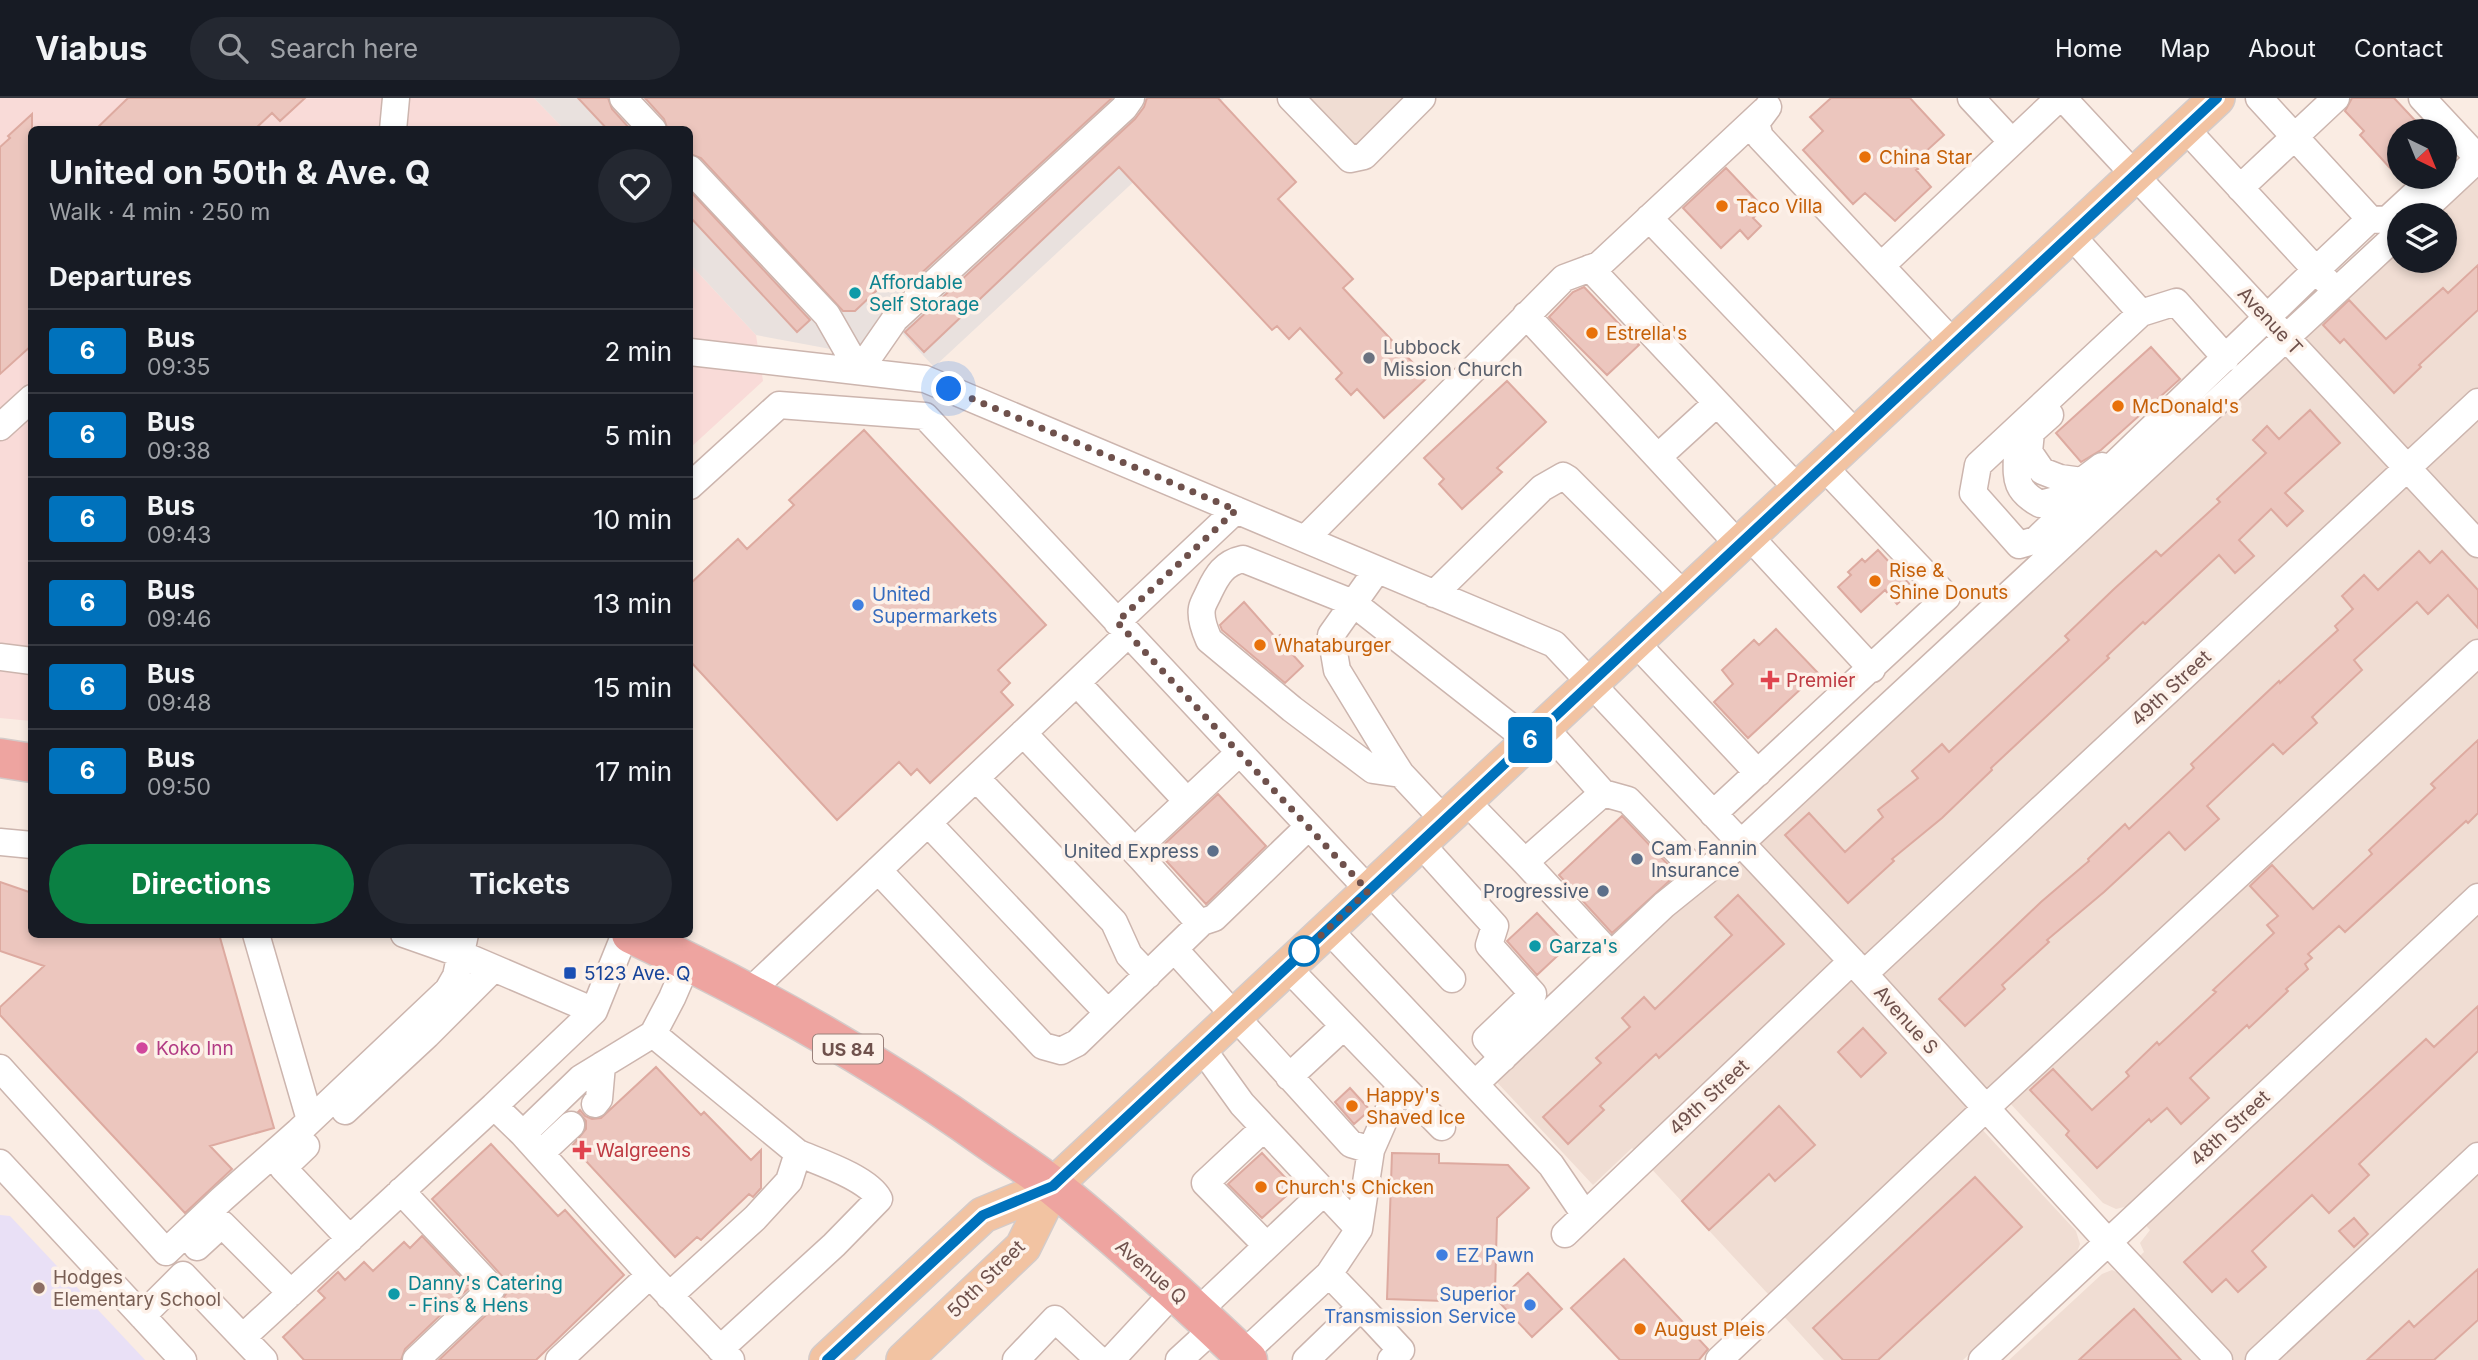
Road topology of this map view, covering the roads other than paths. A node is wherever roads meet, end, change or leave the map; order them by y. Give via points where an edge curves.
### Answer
1 (396, 98) edge
2 (623, 98) edge
3 (1131, 98) edge
4 (1291, 98) edge
5 (1422, 98) edge
6 (1971, 98) edge
7 (2061, 98) edge
8 (2217, 98) edge
9 (2259, 98) edge
10 (2336, 98) edge
11 (2407, 98) edge
12 (2422, 98) edge
13 (1770, 104) edge
14 (2427, 119) edge
15 (393, 126) edge
16 (649, 126) edge
17 (2185, 128) junction
18 (2295, 137) junction
19 (2012, 142) junction
20 (2478, 159) edge
21 (693, 172) edge
22 (2134, 175) junction
23 (2241, 188) junction
24 (2420, 189) edge
25 (2431, 203) edge
26 (1649, 218) junction
27 (2370, 219) junction
28 (2387, 231) edge
29 (2071, 235) junction
30 (2387, 244) edge
31 (1881, 266) junction
32 (1590, 268) junction
33 (2316, 270) junction
34 (2336, 291) junction
35 (2141, 313) junction
36 (1526, 315) junction
37 (2267, 318) junction
38 (2286, 338) junction
39 (1954, 344) junction
40 (693, 352) edge
41 (2226, 358) junction
42 (2080, 368) junction
43 (859, 371) junction
44 (2193, 389) junction
45 (28, 402) edge
46 (2478, 402) edge
47 (1717, 403) junction
48 (0, 427) edge
49 (1857, 435) junction
50 (1658, 457) junction
51 (1824, 466) junction
52 (2407, 468) junction
53 (693, 483) edge
54 (1798, 489) junction
55 (1236, 510) junction
56 (1305, 539) junction
57 (1744, 540) junction
58 (2478, 544) edge
59 (1377, 570) junction
60 (1434, 594) junction
61 (1685, 596) junction
62 (1353, 603) junction
63 (1122, 628) junction
64 (1636, 642) junction
65 (2478, 653) edge
66 (0, 657) edge
67 (28, 660) edge
68 (1872, 668) junction
69 (1077, 683) junction
70 (1591, 683) junction
71 (1023, 733) junction
72 (1537, 734) junction
73 (1240, 753) junction
74 (0, 758) edge
75 (28, 762) edge
76 (1758, 773) junction
77 (1401, 774) junction
78 (976, 778) junction
79 (1603, 793) junction
80 (1187, 801) junction
81 (1713, 814) junction
82 (1443, 821) junction
83 (928, 823) junction
84 (1308, 827) junction
85 (0, 842) edge
86 (1741, 843) junction
87 (28, 845) edge
88 (1142, 859) junction
89 (1525, 862) junction
90 (878, 870) junction
91 (1700, 875) junction
92 (1368, 891) junction
93 (2478, 897) edge
94 (1202, 922) junction
95 (1328, 929) junction
96 (258, 938) edge
97 (428, 938) edge
98 (623, 938) edge
99 (639, 938) edge
100 (463, 944) edge
101 (1175, 950) junction
102 (1611, 955) junction
103 (688, 961) junction
104 (1287, 967) junction
105 (1858, 968) junction
106 (493, 969) junction
107 (1148, 975) junction
108 (1452, 979) dead end
109 (748, 993) junction
110 (1571, 993) junction
111 (1533, 994) junction
112 (594, 1011) junction
113 (1108, 1013) junction
114 (1234, 1017) junction
115 (1344, 1027) junction
116 (653, 1034) junction
117 (1201, 1047) junction
118 (1503, 1058) junction
119 (602, 1065) junction
120 (0, 1068) edge
121 (1289, 1077) junction
122 (1400, 1084) junction
123 (1475, 1084) junction
124 (594, 1104) dead end
125 (494, 1106) junction
126 (1986, 1108) junction
127 (310, 1120) junction
128 (571, 1125) dead end
129 (1441, 1127) dead end
130 (1259, 1132) junction
131 (532, 1144) junction
132 (1371, 1150) junction
133 (797, 1153) junction
134 (2478, 1156) edge
135 (1, 1168) edge
136 (1053, 1186) junction
137 (401, 1191) junction
138 (1320, 1196) junction
139 (1585, 1215) junction
140 (1359, 1229) junction
141 (1565, 1234) dead end
142 (350, 1238) junction
143 (2108, 1242) junction
144 (1267, 1246) junction
145 (1329, 1274) junction
146 (183, 1275) junction
147 (649, 1275) junction
148 (291, 1293) junction
149 (669, 1296) junction
150 (1361, 1307) junction
151 (1195, 1310) junction
152 (142, 1316) junction
153 (243, 1337) junction
154 (725, 1354) edge
155 (1245, 1357) edge
156 (183, 1360) edge
157 (264, 1360) edge
158 (416, 1360) edge
159 (559, 1360) edge
160 (827, 1360) edge
161 (904, 1360) edge
162 (1016, 1360) edge
163 (1099, 1360) edge
164 (1111, 1360) edge
165 (1179, 1360) edge
166 (1306, 1360) edge
167 (1391, 1360) edge
168 (1719, 1360) edge
169 (1982, 1360) edge
170 (2219, 1360) edge
171 (2259, 1360) edge

1 - 15 street
2 - 16 street
3 - 43 street via 895,319
4 - 5 street via 1350,159 1364,156
6 - 19 street
7 - 19 street
7 - 22 street, Avenue T
8 - 17 main road, 50th Street
9 - 18 street
10 - 18 street
11 - 14 street
12 - 20 street
13 - 26 street
13 - 31 street via 1756,123 1760,137
17 - 22 main road, 50th Street
17 - 23 street
18 - 23 street
18 - 27 street
19 - 31 street
20 - 25 street
21 - 43 street via 827,315
22 - 29 main road, 50th Street
22 - 37 street, Avenue T
23 - 33 street
24 - 27 street via 2387,220
26 - 32 street via 1599,265
26 - 49 street
27 - 28 street
27 - 33 street
29 - 35 street
29 - 39 main road, 50th Street
30 - 34 street
31 - 39 street
32 - 36 street via 1564,278
32 - 47 street
33 - 34 street
33 - 37 street
34 - 38 street
35 - 41 street via 2176,302
35 - 42 street
36 - 50 street
36 - 56 street
37 - 38 street, Avenue T
37 - 41 street
38 - 52 street, Avenue T
38 - 86 street
39 - 49 main road, 50th Street
40 - 43 street, Avenue S
41 - 44 street
42 - 44 street via 2070,398 2031,432 2029,452 2042,471 2060,478 2082,481 2171,399
42 - 44 street via 1978,465 1973,493 2019,545 2036,540
43 - 55 street, Avenue S via 925,379
45 - 48 street
46 - 52 street, 49th Street
47 - 50 street
47 - 54 street
49 - 51 main road, 50th Street
50 - 57 street
51 - 54 main road, 50th Street
51 - 68 street via 1947,597
52 - 58 street, Avenue T
52 - 105 street, 49th Street
53 - 63 street via 779,405 925,416
54 - 57 main road, 50th Street
55 - 56 street, Avenue S
55 - 63 street
56 - 59 street, Avenue S
57 - 61 main road, 50th Street
57 - 68 street
59 - 60 street, Avenue S
59 - 62 street
60 - 61 street via 1542,488 1563,476
60 - 70 street, Avenue S via 1554,644
61 - 64 main road, 50th Street
62 - 72 street
62 - 77 street via 1331,635 1337,670
62 - 77 street via 1243,559 1223,567 1202,608 1209,640 1373,770
63 - 69 street
63 - 73 street
64 - 70 main road, 50th Street
64 - 76 street
65 - 126 street
66 - 67 street
68 - 76 street
69 - 71 street
69 - 80 street
70 - 72 main road, 50th Street
70 - 81 street, Avenue S
71 - 78 street
71 - 88 street
72 - 79 street
72 - 82 main road, 50th Street
73 - 80 street
73 - 84 street
74 - 75 highway
76 - 81 street
77 - 82 street
78 - 83 street
78 - 107 street via 1114,922 1129,955
79 - 89 street
79 - 91 street via 1628,800
80 - 88 street via 1146,840 1140,849
81 - 86 street, Avenue S
82 - 89 street
82 - 92 main road, 50th Street
82 - 111 street via 1495,926 1489,945
83 - 90 street
83 - 113 street
84 - 92 street
84 - 94 street via 1214,918
85 - 87 street
86 - 91 street
86 - 105 street, Avenue S
88 - 94 street
89 - 102 street
90 - 109 street
90 - 113 street via 1044,1046 1061,1051 1077,1043
91 - 102 street
92 - 95 main road, 50th Street
92 - 108 street
93 - 143 street, 48th Street
94 - 101 street
95 - 104 main road, 50th Street
95 - 123 street
96 - 127 street
97 - 100 street
98 - 112 street
99 - 103 highway, US 84
100 - 106 street
100 - 127 street via 448,989
101 - 107 street
101 - 114 street
102 - 110 street
103 - 109 highway, US 84
103 - 116 street
104 - 114 main road, 50th Street
104 - 115 street
105 - 126 street, Avenue S
105 - 139 street, 49th Street
106 - 112 street
106 - 142 street via 283,1168
107 - 113 street
109 - 136 highway, US 84 via 893,1075
110 - 111 street
110 - 118 street
111 - 118 street via 1486,1039
112 - 125 street
114 - 117 main road, 50th Street
114 - 121 street
115 - 121 street
115 - 122 street
116 - 119 street
116 - 133 street
117 - 130 street
117 - 136 main road, 50th Street
118 - 123 street
119 - 124 street via 599,1099
119 - 131 street via 580,1078
120 - 127 street via 166,1252
121 - 132 street via 1351,1144
122 - 129 street
122 - 132 street
123 - 139 street via 1551,1165
125 - 131 street
125 - 137 street
126 - 143 street, Avenue S
126 - 168 street
128 - 131 street
130 - 138 street
130 - 144 street via 1205,1183
131 - 147 street
132 - 140 street
133 - 149 street via 789,1181 781,1190
133 - 154 street via 846,1174 875,1192 878,1199
134 - 171 street
135 - 152 street
136 - 151 highway, Avenue Q / US 84
136 - 160 main road, 50th Street via 983,1215
136 - 161 main road, 50th Street via 1023,1247
137 - 142 street
137 - 158 street via 492,1288
138 - 140 street
138 - 144 street
139 - 141 street, 49th Street
140 - 145 street
142 - 148 street
143 - 169 street, 48th Street
143 - 170 street, Avenue S
144 - 151 street
145 - 150 street
145 - 155 street
146 - 148 street via 183,1260 222,1224
146 - 152 street
146 - 153 street
147 - 149 street
147 - 159 street
148 - 153 street
149 - 154 street
150 - 166 street
150 - 167 street via 1401,1350
151 - 155 highway, Avenue Q / US 84
151 - 164 street
151 - 165 street
152 - 156 street
153 - 157 street
162 - 163 street via 1055,1320

